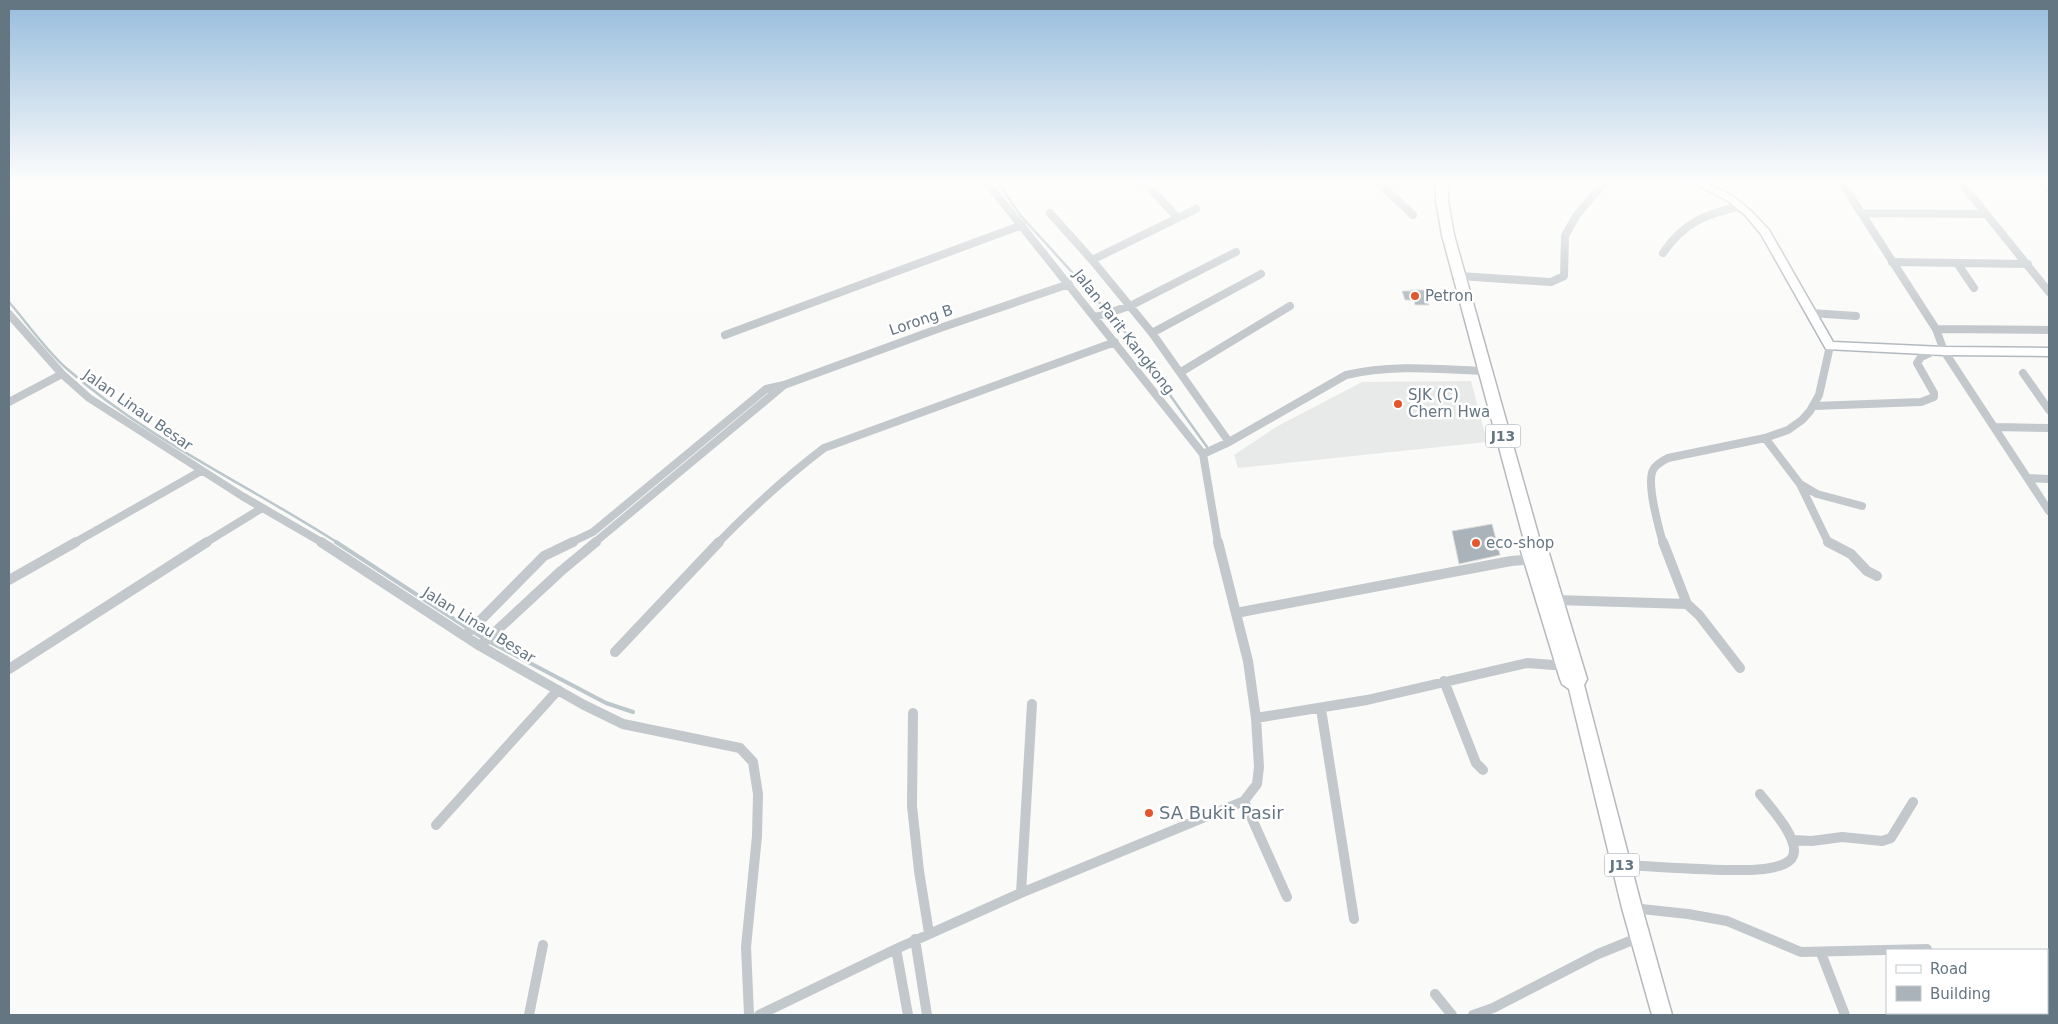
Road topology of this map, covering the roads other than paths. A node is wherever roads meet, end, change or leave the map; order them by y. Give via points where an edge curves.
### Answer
1 (1014, 228) edge
2 (1024, 228) edge
3 (1063, 228) edge
4 (1158, 228) edge
5 (1447, 228) edge
6 (1570, 228) edge
7 (1685, 228) edge
8 (1761, 228) edge
9 (1870, 228) edge
10 (1998, 228) edge
11 (1236, 252) dead end
12 (1663, 253) dead end
13 (1092, 260) junction
14 (1892, 262) junction
15 (1957, 264) junction
16 (2028, 264) junction
17 (1261, 274) dead end
18 (1459, 276) junction
19 (1069, 284) junction
20 (1974, 288) dead end
21 (2049, 292) edge
22 (1130, 306) junction
23 (1290, 306) dead end
24 (1811, 313) junction
25 (9, 314) edge
26 (1856, 316) dead end
27 (1095, 317) junction
28 (1936, 328) junction
29 (2049, 330) edge
30 (1152, 333) junction
31 (725, 335) dead end
32 (1115, 342) junction
33 (1830, 346) junction
34 (1939, 351) junction
35 (2049, 352) edge
36 (1485, 371) junction
37 (1181, 372) junction
38 (2022, 373) dead end
39 (62, 374) junction
40 (9, 402) edge
41 (1814, 406) junction
42 (746, 409) junction
43 (2049, 410) edge
44 (1995, 427) junction
45 (2049, 428) edge
46 (1765, 438) junction
47 (1229, 442) junction
48 (1202, 454) junction
49 (201, 471) junction
50 (2029, 478) junction
51 (2049, 479) edge
52 (1800, 484) junction
53 (1862, 506) dead end
54 (262, 508) junction
55 (2049, 511) edge
56 (1535, 554) junction
57 (1876, 576) dead end
58 (9, 580) edge
59 (1556, 600) junction
60 (1687, 604) junction
61 (1236, 613) junction
62 (468, 632) junction
63 (483, 643) junction
64 (615, 652) dead end
65 (1740, 668) dead end
66 (9, 669) edge
67 (1572, 672) junction
68 (1444, 681) junction
69 (558, 690) junction
70 (1032, 704) dead end
71 (1321, 709) junction
72 (914, 713) dead end
73 (1256, 718) junction
74 (1483, 770) dead end
75 (1760, 794) dead end
76 (1244, 801) junction
77 (1913, 802) dead end
78 (436, 825) dead end
79 (1792, 840) junction
80 (1622, 865) junction
81 (1021, 893) junction
82 (1287, 897) dead end
83 (1632, 908) junction
84 (1354, 919) dead end
85 (929, 933) junction
86 (1640, 937) junction
87 (916, 939) junction
88 (543, 945) dead end
89 (896, 949) junction
90 (1886, 951) edge
91 (1821, 953) junction
92 (1435, 994) dead end
93 (529, 1015) edge
94 (748, 1015) edge
95 (759, 1015) edge
96 (908, 1015) edge
97 (927, 1015) edge
98 (1452, 1015) edge
99 (1473, 1015) edge
100 (1662, 1015) edge
101 (1845, 1015) edge

1 - 31 street
2 - 19 street, Jalan Parit Kangkong
3 - 13 street
4 - 13 street
5 - 18 main road, J13
6 - 18 street via 1565,236 1564,276 1559,280 1544,282
7 - 12 street via 1672,238
8 - 24 street
9 - 14 street
10 - 16 street
11 - 22 street
13 - 22 street
14 - 15 street
14 - 28 street
15 - 16 street
15 - 20 street
16 - 21 street
17 - 30 street
18 - 36 main road, J13
19 - 27 street, Jalan Parit Kangkong
19 - 42 street, Lorong B via 784,385
22 - 27 street
22 - 30 street
23 - 37 street
24 - 26 street
24 - 33 street
25 - 39 street, Jalan Linau Besar
27 - 32 street, Jalan Parit Kangkong
28 - 29 street
28 - 34 street
30 - 37 street
32 - 48 street, Jalan Parit Kangkong
32 - 64 street via 824,448 745,515
33 - 34 street
33 - 41 street
34 - 35 street
34 - 41 street via 1921,357 1917,363 1934,393 1931,400
34 - 44 street
36 - 47 street via 1391,368 1359,371 1346,375
36 - 56 main road, J13
37 - 47 street
38 - 43 street
39 - 40 street
39 - 49 street, Jalan Linau Besar via 89,398
41 - 46 street via 1788,430
42 - 62 street via 593,532 544,556
42 - 63 street
44 - 45 street
44 - 50 street
46 - 52 street
46 - 60 street via 1668,458 1652,470 1659,532
47 - 48 street
48 - 61 street via 1216,536
49 - 54 street, Jalan Linau Besar
49 - 58 street
50 - 51 street
50 - 55 street
52 - 53 street via 1826,496
52 - 57 street via 1828,542 1851,554
54 - 62 street, Jalan Linau Besar
54 - 66 street
56 - 59 main road, J13
56 - 61 street
56 - 67 main road, J13
59 - 60 street
59 - 67 main road, J13
60 - 65 street
61 - 73 street via 1248,661
62 - 63 street, Jalan Linau Besar
63 - 69 street, Jalan Linau Besar
67 - 68 street via 1527,663
67 - 80 main road, J13
68 - 71 street
68 - 74 street via 1476,763
69 - 78 street
69 - 94 street, Jalan Linau Besar via 623,724 740,748 753,762 758,802 746,947
70 - 81 street
71 - 73 street
71 - 84 street
72 - 85 street via 912,806
73 - 76 street via 1257,784
75 - 79 street
76 - 81 street
76 - 82 street
77 - 79 street via 1890,838 1882,841 1842,837 1812,842
79 - 80 street via 1794,856 1787,863 1753,870
80 - 83 main road, J13
81 - 85 street
83 - 86 main road, J13
83 - 91 street via 1727,921 1801,952
85 - 87 street
86 - 99 street
86 - 100 main road, J13
87 - 89 street
87 - 97 street
88 - 93 street
89 - 95 street
89 - 96 street
90 - 91 street
91 - 101 street
92 - 98 street

